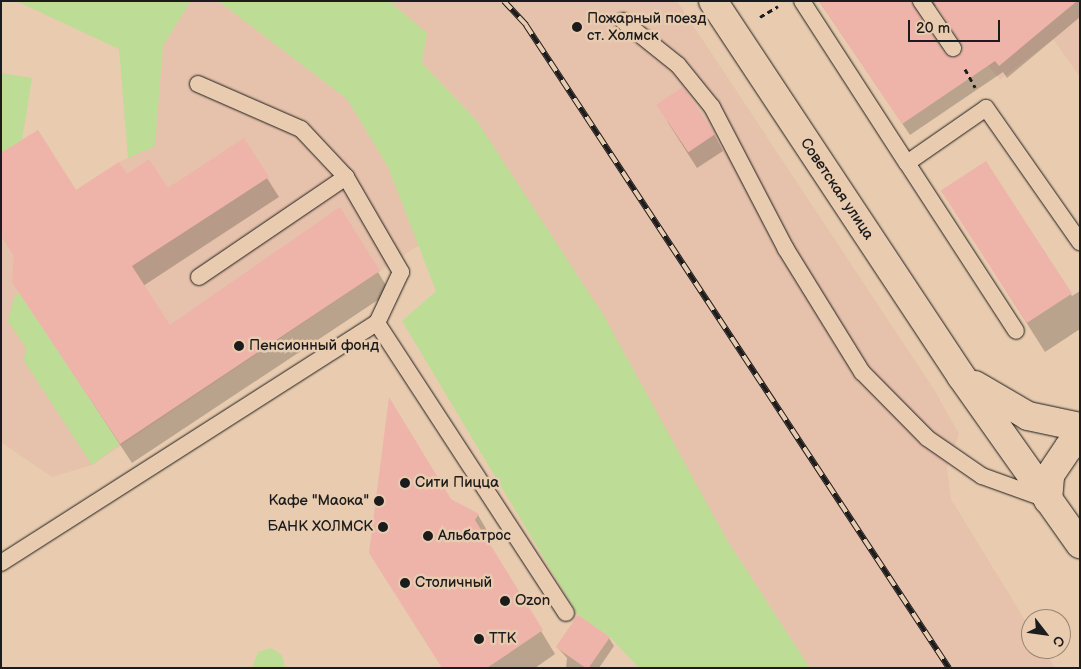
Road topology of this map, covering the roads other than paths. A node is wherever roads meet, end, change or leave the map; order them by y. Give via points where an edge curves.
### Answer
1 (713, 1) edge
2 (802, 1) edge
3 (921, 1) edge
4 (623, 21) dead end
5 (954, 48) road end
6 (198, 84) dead end
7 (907, 163) junction
8 (346, 176) junction
9 (1080, 242) edge
10 (199, 277) dead end
11 (377, 323) junction
12 (1016, 331) dead end
13 (961, 376) junction
14 (1080, 427) edge
15 (1080, 441) edge
16 (1048, 500) junction
17 (1080, 544) edge
18 (1, 563) edge
19 (566, 614) dead end

1 - 13 main road, Советская улица
2 - 7 lane
3 - 5 lane
4 - 16 lane via 678,65 712,107 786,249 862,372 927,438 982,476
6 - 8 lane via 301,128
7 - 9 lane via 986,108
7 - 12 lane
8 - 10 lane
8 - 11 lane via 401,272
11 - 18 lane
11 - 19 lane
13 - 14 main road, Советская улица via 1002,404 1028,416
13 - 16 main road, Советская улица
15 - 16 main road via 1069,447 1050,475
16 - 17 main road, Советская улица

